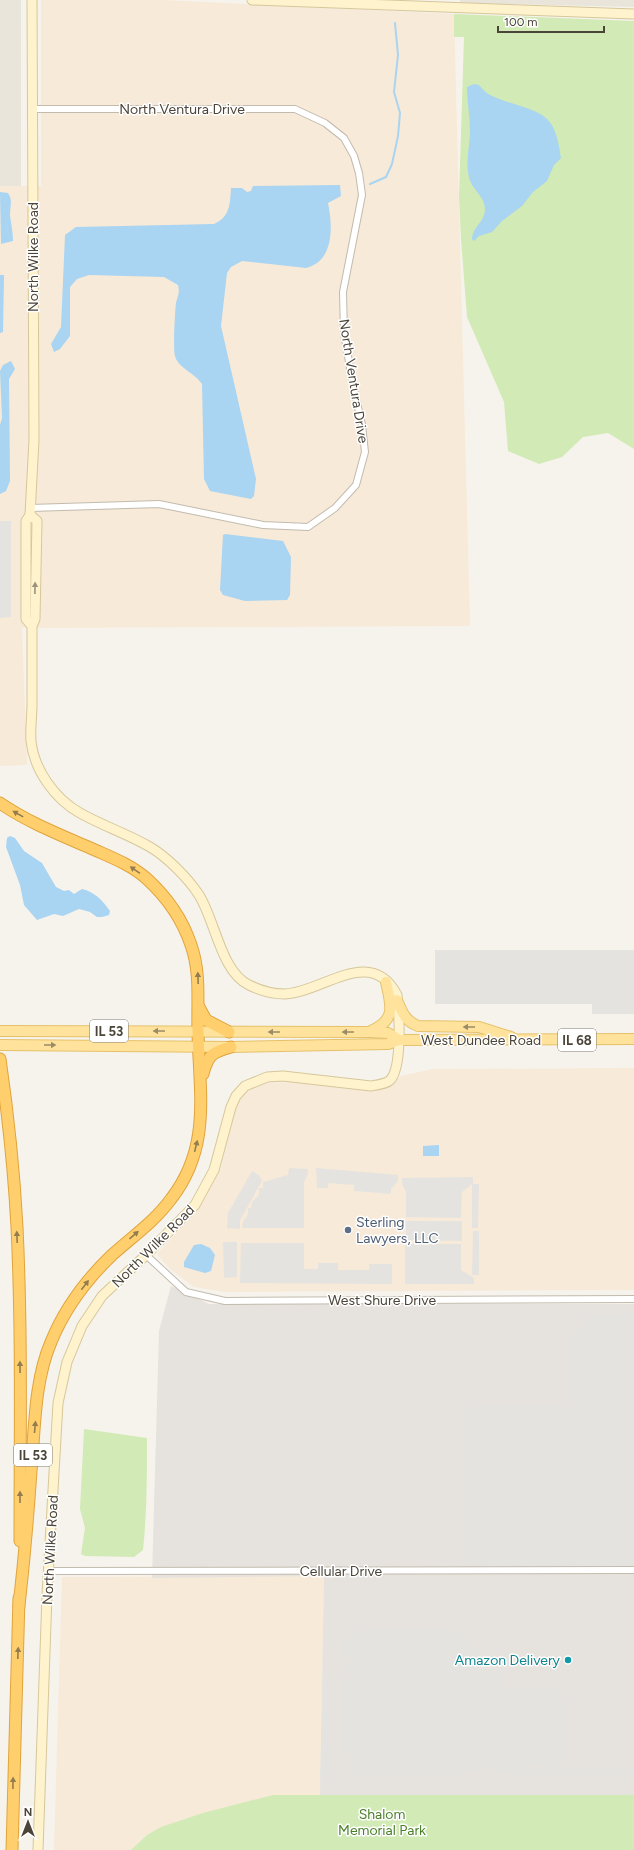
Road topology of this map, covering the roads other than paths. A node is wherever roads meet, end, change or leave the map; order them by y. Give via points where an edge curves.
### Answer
1 (32, 0) edge
2 (252, 0) edge
3 (290, 1) edge
4 (452, 4) edge
5 (634, 14) edge
6 (32, 109) junction
7 (30, 511) junction
8 (0, 803) edge
9 (386, 982) junction
10 (397, 1000) junction
11 (198, 1004) junction
12 (0, 1030) edge
13 (198, 1032) junction
14 (229, 1032) junction
15 (370, 1032) junction
16 (399, 1040) junction
17 (520, 1040) junction
18 (634, 1040) edge
19 (0, 1045) edge
20 (198, 1045) junction
21 (232, 1046) junction
22 (0, 1059) edge
23 (202, 1081) junction
24 (146, 1255) junction
25 (634, 1299) edge
26 (634, 1570) edge
27 (49, 1571) junction
28 (19, 1606) junction
29 (12, 1850) edge
30 (38, 1850) edge

1 - 6 street, North Wilke Road
2 - 3 street
3 - 4 street
4 - 5 street
6 - 7 street, North Wilke Road via 34,440
6 - 7 street, North Ventura Drive via 295,109 325,124 344,138 354,156 362,194 343,292 344,333 365,452 356,485 335,508 308,527 262,525 159,504
7 - 9 street, North Wilke Road via 26,521 26,620 32,626 31,742 40,770 54,792 78,813 151,847 174,866 199,895 226,959 236,975 248,984 270,993 285,994 360,972 381,977
11 -> 8 highway via 197,964 192,946 177,913 162,892 124,862 34,822
9 - 10 street, North Wilke Road via 393,989
9 - 15 main road via 391,1010 386,1023
10 - 16 street, North Wilke Road
17 -> 10 main road via 479,1027 418,1026 405,1018
11 - 13 highway
11 - 14 highway via 206,1020
13 -> 12 main road, IL 53
13 - 14 main road, West Dundee Road / IL 68
13 - 20 highway
15 -> 14 main road, West Dundee Road / IL 68
15 - 16 main road, West Dundee Road / IL 68 via 388,1034
16 - 17 main road, West Dundee Road / IL 68
16 - 21 main road, West Dundee Road / IL 68 via 388,1044
16 - 24 street, North Wilke Road via 396,1072 390,1081 380,1085 283,1076 267,1077 245,1086 231,1107 214,1170 205,1188 187,1214
17 - 18 main road, West Dundee Road / IL 68
19 -> 20 main road, IL 68
20 - 21 main road, West Dundee Road / IL 68
20 - 23 highway, IL 53
21 - 23 highway via 215,1051 209,1057
28 -> 22 highway via 20,1373 17,1235 14,1181
28 -> 23 highway, IL 53 via 37,1407 41,1374 50,1344 60,1324 90,1280 110,1257 156,1216 183,1183 191,1166 199,1133
24 - 25 street, West Shure Drive via 186,1292 225,1301
24 - 27 street, North Wilke Road via 102,1296 82,1326 67,1362 58,1403
26 - 27 street, Cellular Drive
27 - 30 street, North Wilke Road
29 -> 28 highway, IL 53

